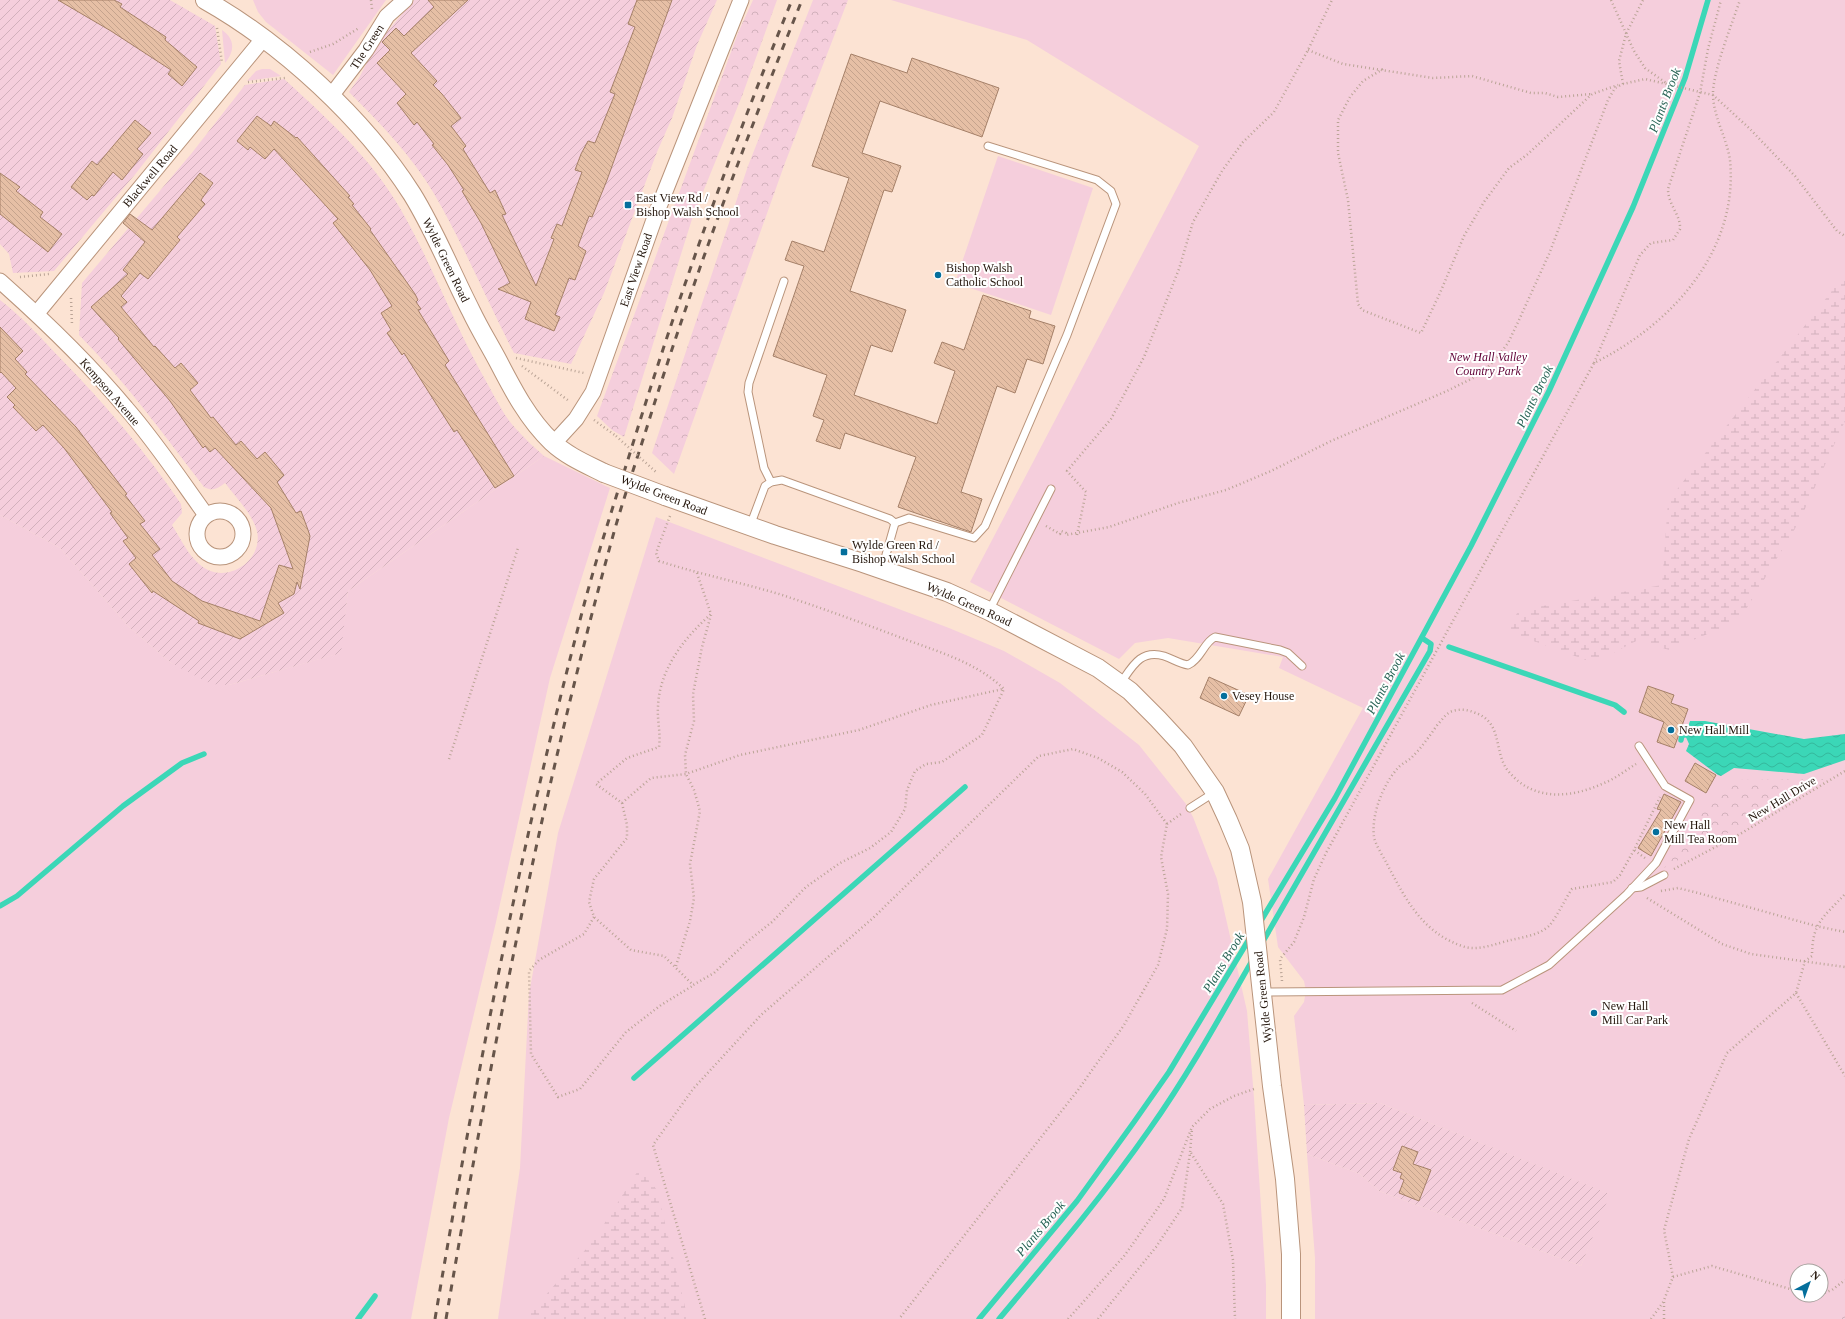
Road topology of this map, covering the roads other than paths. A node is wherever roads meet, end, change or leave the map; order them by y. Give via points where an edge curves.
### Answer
1 (205, 0) edge
2 (405, 0) edge
3 (741, 0) edge
4 (223, 4) edge
5 (263, 39) junction
6 (331, 96) junction
7 (988, 146) dead end
8 (0, 281) edge
9 (784, 281) dead end
10 (37, 313) junction
11 (554, 443) junction
12 (771, 482) junction
13 (1051, 489) dead end
14 (206, 515) dead end
15 (895, 523) junction
16 (750, 526) junction
17 (882, 569) junction
18 (989, 611) junction
19 (1302, 666) dead end
20 (1120, 684) junction
21 (1639, 746) dead end
22 (1215, 792) junction
23 (1190, 808) road end
24 (1664, 875) road end
25 (1632, 888) junction
26 (1263, 992) junction
27 (1292, 1319) edge

1 - 4 street, Wylde Green Road
2 - 6 street, The Green via 387,16 366,50
3 - 11 street, East View Road via 656,214 593,392 576,419
4 - 5 street, Wylde Green Road
5 - 6 street, Wylde Green Road
5 - 10 street, Blackwell Road
6 - 11 street, Wylde Green Road via 390,162 413,196 438,240 471,311 515,395 536,425
7 - 15 lane via 1097,180 1112,191 1116,204 1067,335 985,526 974,538 909,518
8 - 10 street, Kempson Avenue
9 - 12 lane via 748,392 764,468
10 - 14 street, Kempson Avenue via 127,408
11 - 16 street, Wylde Green Road, bridge via 577,460 604,472
12 - 15 lane via 782,480 890,518
12 - 16 lane via 765,486
13 - 18 lane
15 - 17 lane
16 - 17 street, Wylde Green Road
17 - 18 street, Wylde Green Road via 947,592
18 - 20 street, Wylde Green Road via 1086,660
19 - 20 lane via 1288,653 1280,650 1216,638 1209,642 1195,662 1188,665 1163,656 1143,657 1136,662
20 - 22 street, Wylde Green Road via 1130,691 1178,741
21 - 25 lane via 1665,786 1690,800 1654,864
22 - 23 lane
22 - 26 street, Wylde Green Road via 1240,849 1252,902
24 - 25 lane via 1641,887
25 - 26 lane via 1549,964 1502,990
26 - 27 street, Wylde Green Road via 1272,1086 1285,1179

